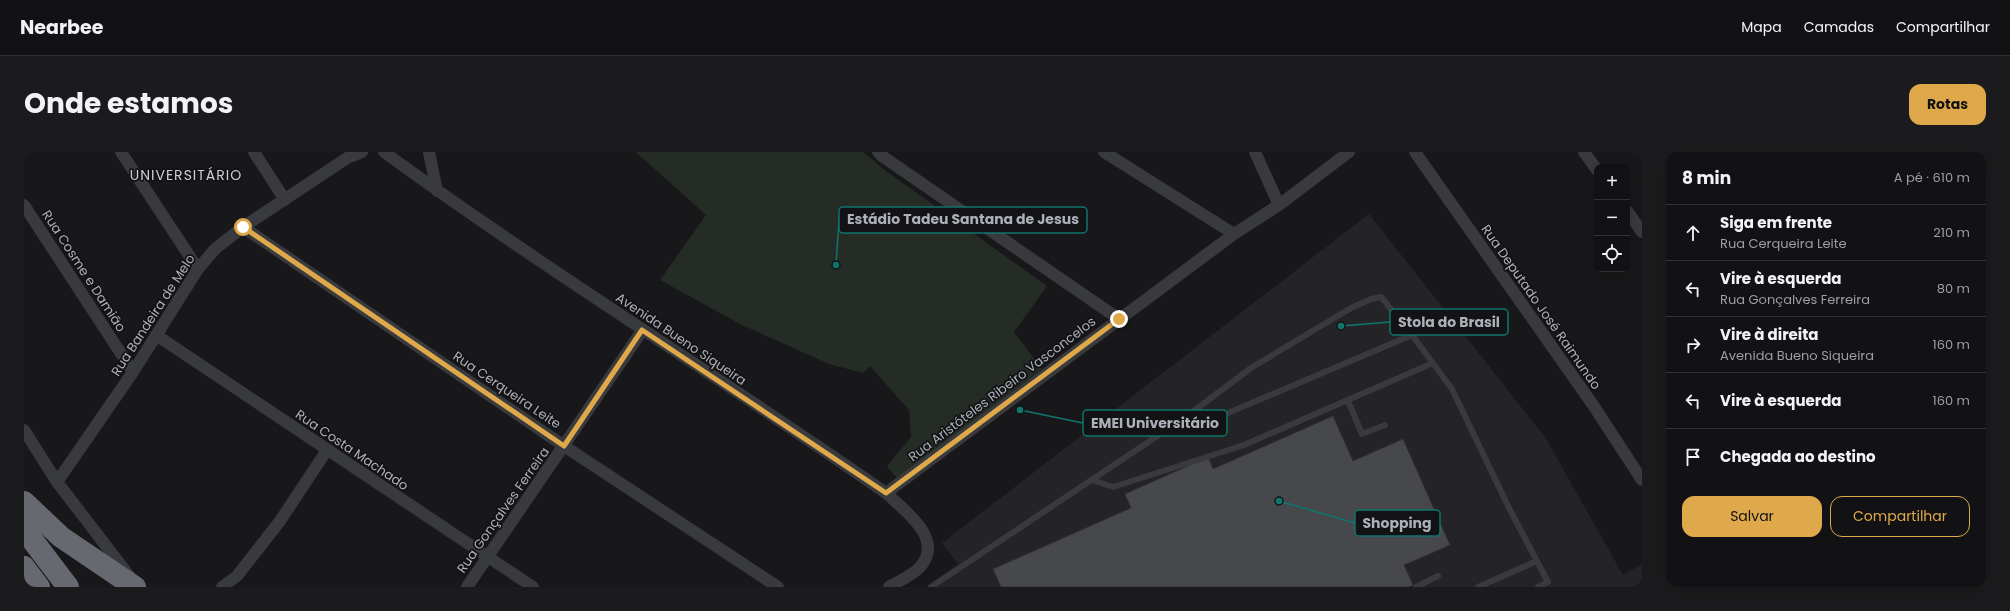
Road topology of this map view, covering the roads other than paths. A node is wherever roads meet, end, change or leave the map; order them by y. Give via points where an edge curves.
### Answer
1 (121, 152) edge
2 (254, 152) edge
3 (362, 152) edge
4 (384, 152) edge
5 (429, 152) edge
6 (1104, 152) edge
7 (1116, 152) edge
8 (1255, 152) edge
9 (1349, 152) edge
10 (1415, 152) edge
11 (1584, 152) edge
12 (881, 153) edge
13 (1122, 164) junction
14 (1594, 166) edge
15 (437, 191) junction
16 (285, 200) junction
17 (24, 205) edge
18 (1280, 205) junction
19 (1630, 215) edge
20 (243, 227) junction
21 (1642, 232) edge
22 (1234, 234) junction
23 (198, 269) junction
24 (1119, 319) junction
25 (642, 330) junction
26 (156, 335) junction
27 (1412, 335) junction
28 (1433, 363) junction
29 (133, 372) junction
30 (1348, 401) junction
31 (1183, 418) junction
32 (1385, 425) dead end
33 (24, 430) edge
34 (564, 446) junction
35 (326, 450) junction
36 (1092, 480) junction
37 (1642, 480) edge
38 (57, 482) junction
39 (886, 493) junction
40 (24, 502) edge
41 (24, 529) edge
42 (488, 557) junction
43 (1537, 561) junction
44 (24, 567) edge
45 (1438, 576) dead end
46 (39, 587) edge
47 (68, 587) edge
48 (137, 587) edge
49 (222, 587) edge
50 (467, 587) edge
51 (533, 587) edge
52 (778, 587) edge
53 (889, 587) edge
54 (931, 587) edge
55 (1416, 587) edge
56 (1478, 587) edge
57 (1538, 587) edge

1 - 23 street
2 - 16 street
3 - 16 street, Rua Bandeira de Melo via 347,158
4 - 15 street, Avenida Bueno Siqueira
5 - 15 street
6 - 13 street
7 - 13 street
8 - 18 street
9 - 18 street, Rua Aristóteles Ribeiro Vasconcelos
10 - 37 street, Rua Deputado José Raimundo via 1593,405
11 - 14 street
12 - 24 street
13 - 22 street
15 - 25 street, Avenida Bueno Siqueira
16 - 20 street, Rua Bandeira de Melo
17 - 29 street, Rua Cosme e Damião
18 - 22 street, Rua Aristóteles Ribeiro Vasconcelos
19 - 21 street
20 - 23 street, Rua Bandeira de Melo via 215,249
20 - 34 street, Rua Cerqueira Leite
22 - 24 street, Rua Aristóteles Ribeiro Vasconcelos
23 - 26 street, Rua Bandeira de Melo
24 - 39 street, Rua Aristóteles Ribeiro Vasconcelos
25 - 34 street, Rua Gonçalves Ferreira
25 - 39 street, Avenida Bueno Siqueira
26 - 29 street, Rua Bandeira de Melo
26 - 35 street, Rua Costa Machado
27 - 28 lane
27 - 31 lane via 1202,424
27 - 31 lane via 1381,297 1370,299 1251,368
28 - 30 lane
28 - 43 lane via 1452,389
29 - 38 street, Rua Bandeira de Melo
30 - 32 lane via 1362,434
30 - 36 lane via 1244,445 1113,487
31 - 36 lane
33 - 38 street
34 - 42 street, Rua Gonçalves Ferreira
34 - 52 street, Rua Cerqueira Leite
35 - 42 street, Rua Costa Machado
35 - 49 street via 280,521 237,576
36 - 54 lane
38 - 48 street
39 - 53 street, Avenida Bueno Siqueira via 922,529 929,542 927,557 919,568
40 - 48 highway via 61,536
41 - 47 highway
42 - 50 street, Rua Gonçalves Ferreira
42 - 51 street, Rua Costa Machado
43 - 56 lane
43 - 57 lane via 1548,582
44 - 46 highway
45 - 55 lane

